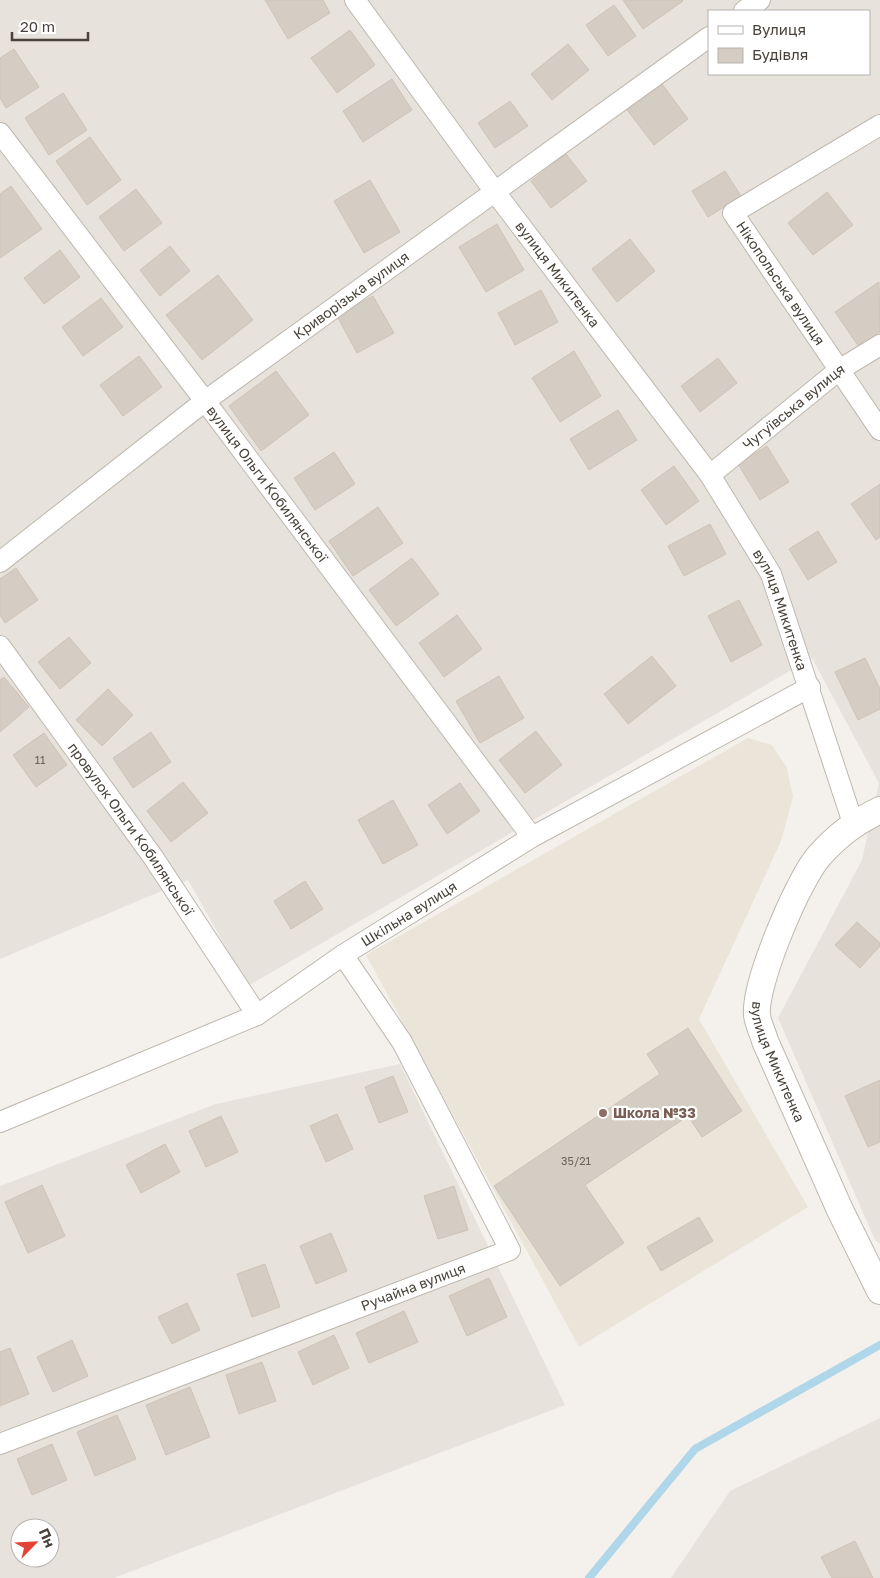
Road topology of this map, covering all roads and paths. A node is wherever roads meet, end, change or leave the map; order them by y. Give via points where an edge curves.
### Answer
1 (356, 0) edge
2 (760, 0) edge
3 (745, 10) edge
4 (708, 38) edge
5 (880, 125) edge
6 (0, 133) edge
7 (495, 192) junction
8 (880, 345) edge
9 (839, 370) junction
10 (205, 400) junction
11 (880, 430) edge
12 (710, 475) junction
13 (0, 562) edge
14 (0, 646) edge
15 (810, 687) junction
16 (880, 810) edge
17 (853, 823) junction
18 (532, 837) junction
19 (343, 955) junction
20 (257, 1015) junction
21 (0, 1122) edge
22 (880, 1290) edge
23 (0, 1444) edge

1 - 7 street, вулиця Микитенка
2 - 3 street
4 - 7 street, Криворізька вулиця
5 - 9 street, Нікопольська вулиця via 733,213
6 - 10 street, вулиця Ольги Кобилянської
7 - 10 street, Криворізька вулиця
7 - 12 street, вулиця Микитенка
8 - 9 street, Чугуївська вулиця
9 - 11 street
9 - 12 street, Чугуївська вулиця
10 - 13 street, Криворізька вулиця
10 - 18 street, вулиця Ольги Кобилянської
12 - 15 street, вулиця Микитенка via 771,574
14 - 20 street, провулок Ольги Кобилянської via 153,857
15 - 17 street, вулиця Микитенка
15 - 18 street, Шкільна вулиця
16 - 17 street
17 - 22 street, вулиця Микитенка via 818,857 783,920 761,987 757,1015 765,1041 840,1210
18 - 19 street, Шкільна вулиця
19 - 20 street, Шкільна вулиця
19 - 23 street, Ручайна вулиця via 402,1042 510,1250
20 - 21 street, Шкільна вулиця

